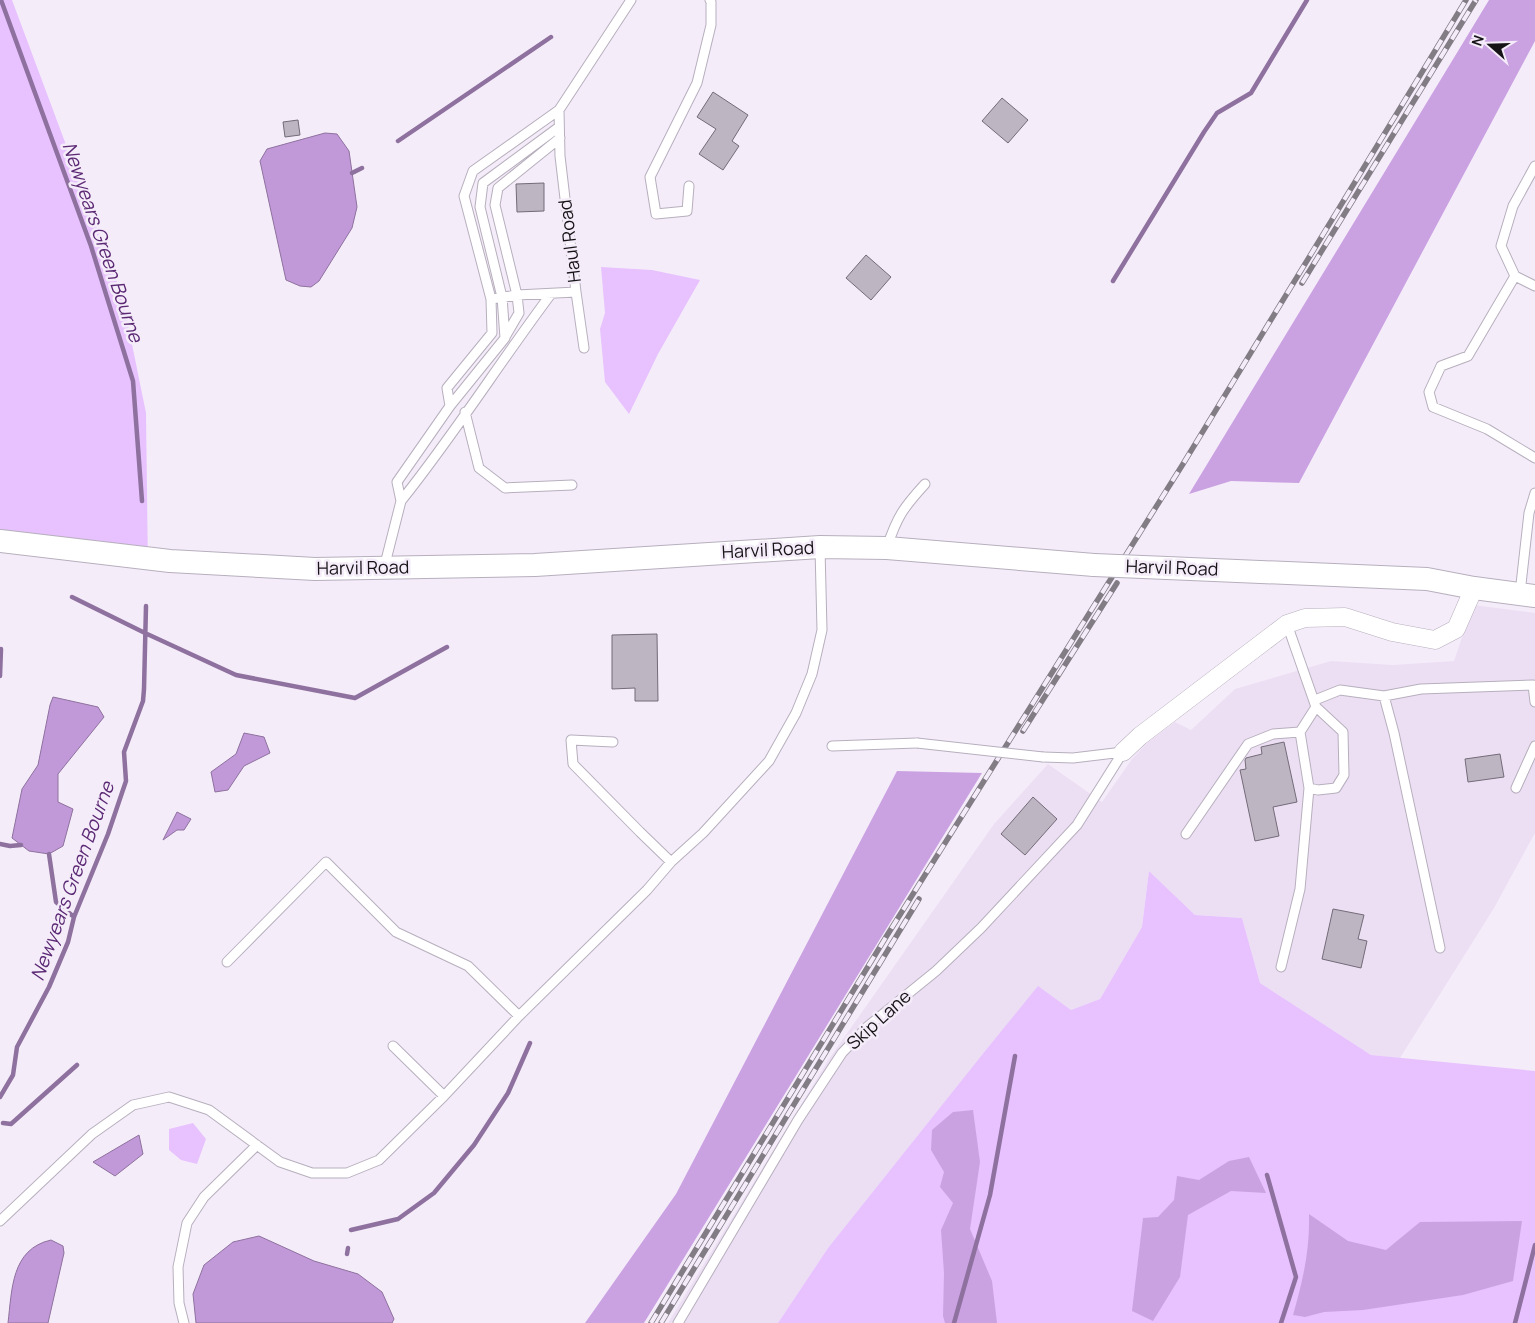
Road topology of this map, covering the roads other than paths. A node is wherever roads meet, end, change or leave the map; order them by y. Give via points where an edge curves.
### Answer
1 (631, 0) edge
2 (710, 0) edge
3 (559, 110) junction
4 (560, 127) junction
5 (560, 138) junction
6 (1535, 166) edge
7 (689, 186) dead end
8 (1515, 276) junction
9 (1535, 286) edge
10 (576, 292) junction
11 (551, 294) junction
12 (517, 295) junction
13 (502, 297) junction
14 (491, 299) junction
15 (505, 338) junction
16 (584, 348) dead end
17 (450, 406) junction
18 (465, 412) junction
19 (1535, 458) edge
20 (925, 484) dead end
21 (572, 485) dead end
22 (1535, 493) edge
23 (401, 501) junction
24 (0, 541) edge
25 (820, 547) junction
26 (887, 548) junction
27 (384, 568) junction
28 (1474, 588) junction
29 (1527, 594) edge
30 (1287, 624) junction
31 (1384, 696) junction
32 (1535, 702) edge
33 (1315, 704) junction
34 (1300, 732) junction
35 (613, 742) dead end
36 (832, 746) dead end
37 (1535, 746) edge
38 (1123, 752) junction
39 (1309, 788) junction
40 (1516, 788) dead end
41 (1186, 834) dead end
42 (671, 862) junction
43 (1440, 948) dead end
44 (227, 962) dead end
45 (1281, 967) dead end
46 (519, 1016) junction
47 (393, 1046) dead end
48 (444, 1096) junction
49 (257, 1145) junction
50 (0, 1221) edge
51 (184, 1323) edge
52 (678, 1323) edge

1 - 3 lane
2 - 7 lane via 711,25 697,83 650,177 656,214 687,211
3 - 4 lane, Haul Road
3 - 14 lane via 473,171 464,196
4 - 5 lane, Haul Road
4 - 13 lane via 483,183 480,207
5 - 10 lane, Haul Road
5 - 12 lane via 498,188 495,205
6 - 8 lane via 1513,206 1501,246
8 - 9 lane
8 - 19 lane via 1468,356 1441,366 1429,392 1433,407 1487,429
10 - 11 lane, Haul Road
10 - 16 lane
11 - 12 lane, Haul Road
11 - 18 lane
12 - 13 lane, Haul Road
12 - 15 lane via 519,313
13 - 14 lane, Haul Road
13 - 15 lane
14 - 17 lane via 492,333 448,388
15 - 17 lane
17 - 23 lane via 397,482
18 - 21 lane via 479,468 505,488
18 - 23 lane
20 - 26 lane via 896,519
22 - 29 lane via 1528,523
23 - 27 lane
24 - 27 street, Harvil Road via 170,561 315,569
25 - 26 street, Harvil Road
25 - 27 street, Harvil Road via 535,565
25 - 42 lane via 822,630 812,674 796,713 768,761 703,833
26 - 28 street, Harvil Road, bridge via 1094,565 1428,580
28 - 29 street, Harvil Road
28 - 30 street via 1456,629 1435,640 1392,632 1346,617 1305,618
30 - 33 lane
30 - 38 street
31 - 32 lane via 1421,689 1533,685
31 - 33 lane via 1340,690
31 - 43 lane
33 - 34 lane
33 - 39 lane via 1343,732 1344,775 1336,788
34 - 39 lane
34 - 41 lane via 1273,734 1248,744
35 - 42 lane via 571,740 573,764
36 - 38 lane, bridge via 918,743 1074,758
37 - 40 lane
38 - 52 lane, Skip Lane via 1076,825 981,928 936,971 866,1027 842,1053 798,1120
39 - 45 lane via 1300,888
42 - 46 lane
44 - 46 lane via 326,862 396,932 468,966
46 - 48 lane
47 - 48 lane
48 - 49 lane via 379,1160 347,1173 312,1173 280,1162
49 - 50 lane via 209,1110 168,1097 133,1105 92,1134
49 - 51 lane via 204,1197 187,1223 178,1268 179,1303

